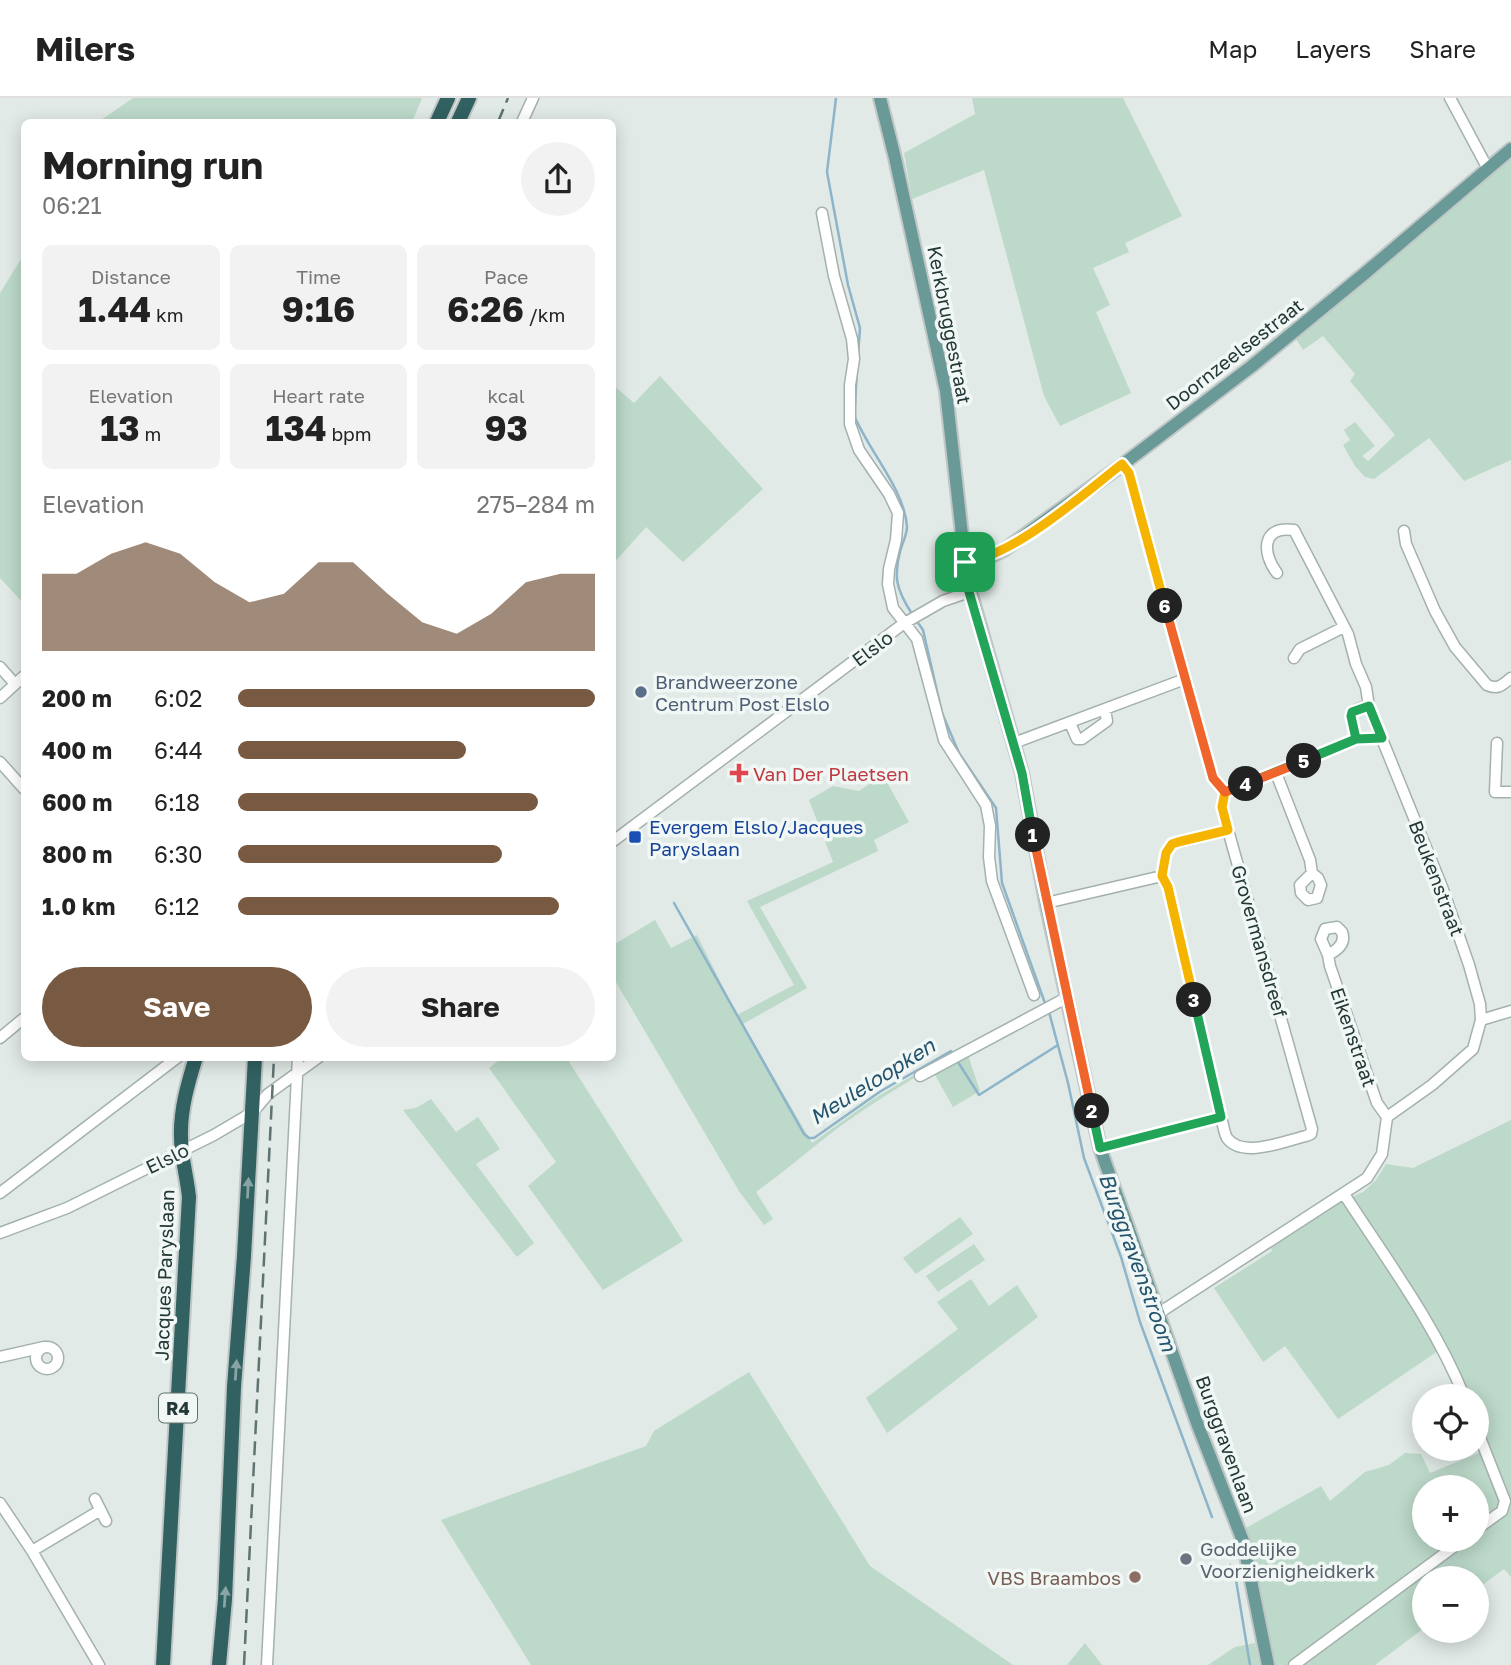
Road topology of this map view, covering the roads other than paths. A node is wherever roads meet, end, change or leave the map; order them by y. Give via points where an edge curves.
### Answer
1 (448, 98) edge
2 (469, 98) edge
3 (533, 98) edge
4 (880, 98) edge
5 (1450, 98) edge
6 (438, 119) edge
7 (459, 119) edge
8 (523, 119) edge
9 (1511, 149) edge
10 (1488, 169) junction
11 (822, 213) dead end
12 (1122, 464) junction
13 (1404, 531) dead end
14 (965, 562) junction
15 (1278, 573) dead end
16 (969, 592) junction
17 (905, 622) junction
18 (1344, 627) junction
19 (1294, 658) dead end
20 (0, 667) edge
21 (1511, 678) edge
22 (21, 679) edge
23 (1185, 679) junction
24 (15, 684) junction
25 (0, 698) edge
26 (1369, 706) junction
27 (1105, 710) junction
28 (1070, 723) junction
29 (1382, 738) junction
30 (1356, 739) junction
31 (1014, 743) junction
32 (1497, 743) dead end
33 (0, 762) edge
34 (1276, 773) junction
35 (21, 786) edge
36 (1225, 792) junction
37 (1511, 792) edge
38 (1228, 830) junction
39 (616, 839) edge
40 (1312, 873) dead end
41 (1162, 876) junction
42 (1046, 903) junction
43 (1328, 954) dead end
44 (1034, 995) dead end
45 (1066, 998) junction
46 (1511, 1011) edge
47 (21, 1020) edge
48 (1481, 1020) junction
49 (0, 1038) edge
50 (173, 1061) edge
51 (195, 1061) edge
52 (255, 1061) edge
53 (298, 1061) edge
54 (313, 1061) edge
55 (298, 1072) junction
56 (920, 1076) dead end
57 (253, 1112) junction
58 (1221, 1117) junction
59 (1387, 1117) junction
60 (1100, 1148) junction
61 (181, 1151) junction
62 (0, 1194) edge
63 (1344, 1195) junction
64 (0, 1233) edge
65 (1159, 1313) junction
66 (44, 1347) dead end
67 (0, 1357) edge
68 (1459, 1384) edge
69 (1489, 1460) edge
70 (95, 1499) dead end
71 (0, 1503) edge
72 (99, 1511) junction
73 (1489, 1520) edge
74 (106, 1521) dead end
75 (32, 1551) junction
76 (1447, 1552) edge
77 (99, 1665) edge
78 (163, 1665) edge
79 (219, 1665) edge
80 (267, 1665) edge
81 (1268, 1665) edge
82 (1294, 1665) edge

1 - 6 highway
2 - 7 highway
3 - 8 street
4 - 14 main road, Kerkbruggestraat via 946,391
5 - 10 street
9 - 10 main road, Doornzeelsestraat
10 - 12 main road, Doornzeelsestraat via 1322,309
11 - 17 street via 852,339 848,416 859,450 898,513 888,584 893,608
12 - 14 main road, Doornzeelsestraat via 1004,550
12 - 23 street, Grovermansdreef via 1129,473
13 - 21 street via 1435,611 1455,647 1487,685 1500,687
14 - 16 main road, Burggravenlaan
15 - 18 street, Beukenstraat via 1270,564 1267,541 1278,531 1294,530
16 - 17 street, Elslo
16 - 31 main road, Burggravenlaan
17 - 39 street, Elslo
17 - 44 street via 922,653 944,740 986,805 992,881
18 - 19 street via 1300,649
18 - 26 street, Beukenstraat
20 - 24 street
22 - 24 street
23 - 27 street
23 - 36 street, Grovermansdreef via 1213,778
24 - 25 street
26 - 29 street, Beukenstraat
26 - 30 street via 1352,712
27 - 28 street
27 - 28 street via 1107,720 1082,739 1077,739
28 - 31 street
29 - 30 street
29 - 48 street, Beukenstraat via 1447,900
30 - 34 street
31 - 42 main road, Burggravenlaan
32 - 37 street via 1495,792
33 - 35 street
34 - 36 street
34 - 40 street
36 - 38 street, Grovermansdreef via 1222,807
38 - 41 street via 1172,844
38 - 58 street, Grovermansdreef via 1312,1129 1306,1136 1249,1150 1227,1138
41 - 42 street
41 - 58 street
42 - 45 main road, Burggravenlaan
43 - 59 street, Eikenstraat via 1377,1103
45 - 56 street
45 - 60 main road, Burggravenlaan
46 - 48 street
47 - 49 street
48 - 59 street via 1473,1049
50 - 62 street
51 - 61 highway, Jacques Paryslaan / R4 via 181,1116
52 - 57 highway
53 - 55 street
54 - 55 street, Elslo
55 - 57 street, Elslo
55 - 80 street
57 - 61 street, Elslo
79 -> 57 highway
58 - 60 street
59 - 63 street via 1377,1164
60 - 65 main road, Burggravenlaan
61 - 64 street, Elslo via 67,1208
61 - 78 highway, Jacques Paryslaan / R4 via 188,1197
63 - 65 street
63 - 68 street via 1432,1332
65 - 81 main road, Burggravenlaan via 1243,1541
66 - 67 street
69 - 73 street via 1505,1501 1502,1511
70 - 72 street
71 - 75 street
72 - 74 street
72 - 75 street
75 - 77 street
76 - 82 street

